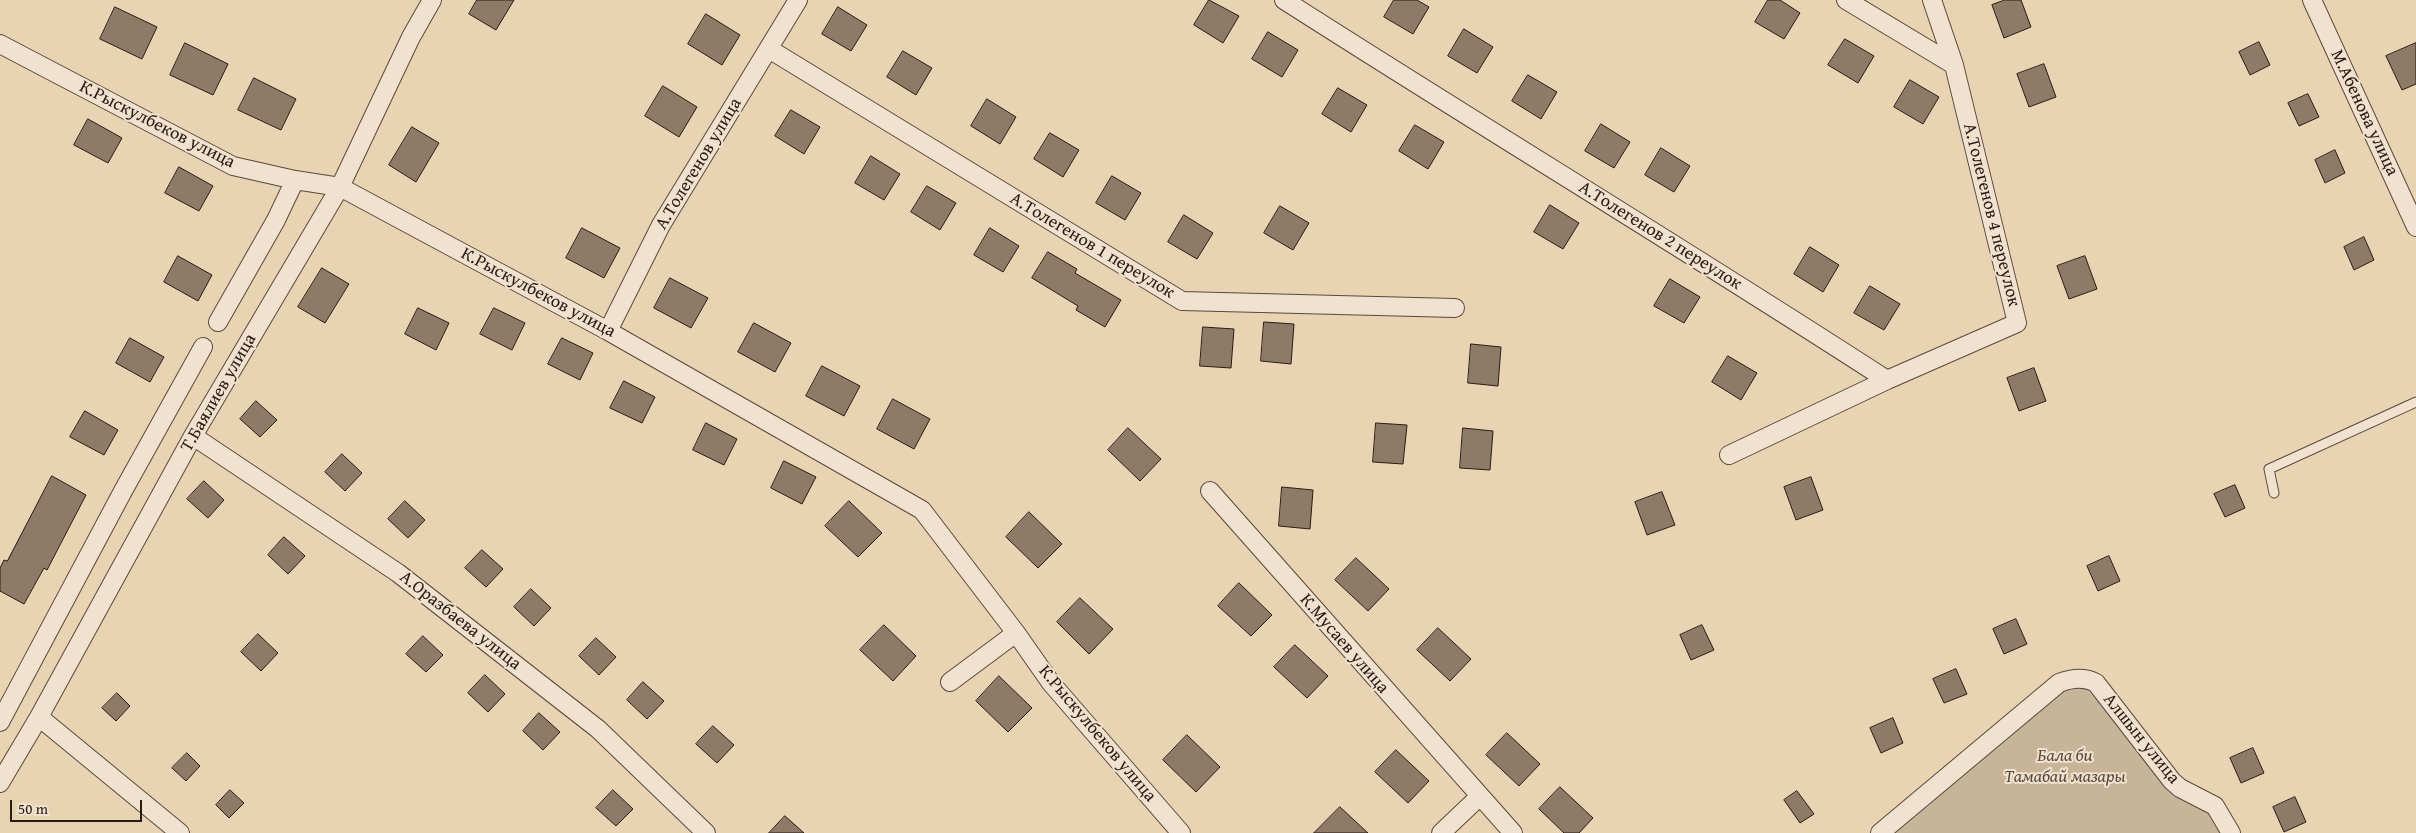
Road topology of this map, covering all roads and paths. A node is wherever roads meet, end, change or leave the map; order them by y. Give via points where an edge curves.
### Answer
1 (432, 0) edge
2 (798, 0) edge
3 (1284, 0) edge
4 (1846, 0) edge
5 (1932, 0) edge
6 (2312, 0) edge
7 (0, 44) edge
8 (769, 49) junction
9 (1954, 64) junction
10 (295, 180) junction
11 (340, 187) junction
12 (2416, 226) edge
13 (1455, 308) dead end
14 (218, 322) dead end
15 (608, 331) junction
16 (203, 346) dead end
17 (1887, 380) junction
18 (2416, 402) edge
19 (193, 436) junction
20 (1729, 455) dead end
21 (1210, 491) dead end
22 (2274, 493) dead end
23 (1016, 634) junction
24 (950, 682) dead end
25 (39, 717) junction
26 (0, 722) edge
27 (0, 783) edge
28 (1479, 797) junction
29 (180, 833) edge
30 (706, 833) edge
31 (1181, 833) edge
32 (1441, 833) edge
33 (1513, 833) edge
34 (1880, 833) edge
35 (2231, 833) edge

1 - 11 street, Т.Баялиев улица via 411,37
2 - 8 street, А.Толегенов улица
3 - 17 street, А.Толегенов 2 переулок via 1735,281
4 - 9 street
5 - 9 street, А.Толегенов 4 переулок
6 - 12 street, М.Абенова улица
7 - 10 street, К.Рыскулбеков улица via 233,166
8 - 13 street, А.Толегенов 1 переулок via 1182,301
8 - 15 street, А.Толегенов улица via 661,226
9 - 17 street, А.Толегенов 4 переулок via 2017,323
10 - 11 street, К.Рыскулбеков улица
10 - 14 street, Т.Баялиев улица
11 - 15 street, К.Рыскулбеков улица
11 - 19 street, Т.Баялиев улица
15 - 23 street, К.Рыскулбеков улица via 922,510
16 - 26 street, Т.Баялиев улица
17 - 20 street
18 - 22 lane via 2269,469
19 - 25 street, Т.Баялиев улица
19 - 30 street, А.Оразбаева улица via 398,573 598,729
21 - 28 street, К.Мусаев улица
23 - 24 street
23 - 31 street, К.Рыскулбеков улица via 1051,683
25 - 27 street, Т.Баялиев улица
25 - 29 street
28 - 32 street
28 - 33 street, К.Мусаев улица
34 - 35 street, Алшын улица via 2059,683 2068,679 2088,679 2096,683 2172,781 2215,806

